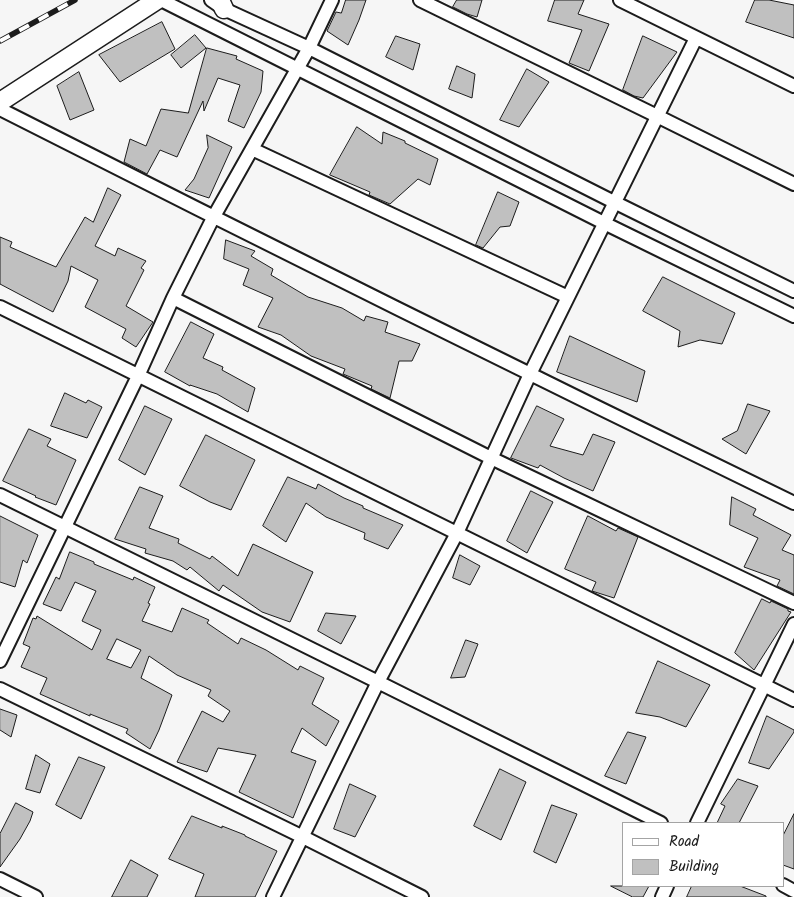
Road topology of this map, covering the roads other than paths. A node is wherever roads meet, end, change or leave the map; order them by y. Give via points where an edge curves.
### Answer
1 (158, 0) edge
2 (162, 0) edge
3 (332, 0) edge
4 (420, 0) edge
5 (620, 0) edge
6 (218, 3) edge
7 (696, 38) junction
8 (309, 48) junction
9 (297, 69) junction
10 (794, 86) edge
11 (0, 102) edge
12 (0, 109) edge
13 (658, 116) junction
14 (252, 149) junction
15 (794, 184) edge
16 (614, 202) junction
17 (214, 218) junction
18 (604, 223) junction
19 (794, 290) edge
20 (568, 297) junction
21 (173, 298) junction
22 (0, 307) edge
23 (794, 316) edge
24 (530, 374) junction
25 (138, 376) junction
26 (491, 458) junction
27 (0, 495) edge
28 (794, 503) edge
29 (64, 527) junction
30 (457, 533) junction
31 (794, 603) edge
32 (794, 624) edge
33 (0, 661) edge
34 (378, 682) junction
35 (764, 685) junction
36 (0, 689) edge
37 (794, 700) edge
38 (659, 822) edge
39 (697, 822) edge
40 (303, 837) junction
41 (0, 880) edge
42 (36, 897) edge
43 (273, 897) edge
44 (422, 897) edge

1 - 11 street
2 - 9 street
3 - 8 street
4 - 13 street
5 - 7 street
6 - 8 street
7 - 10 street
7 - 13 street
8 - 9 street
8 - 16 street
9 - 14 street
9 - 18 street
12 - 17 street
13 - 15 street
13 - 16 street
14 - 17 street
14 - 20 street
16 - 18 street
16 - 19 street
17 - 21 street
17 - 24 street
18 - 20 street
18 - 23 street
20 - 24 street
21 - 25 street
21 - 26 street
22 - 25 street
24 - 26 street
24 - 28 street
25 - 29 street
25 - 30 street
26 - 30 street
26 - 31 street
27 - 29 street
29 - 33 street
29 - 34 street
30 - 34 street
30 - 35 street
32 - 35 street
34 - 38 street
34 - 40 street
35 - 37 street
35 - 39 street
36 - 40 street
40 - 43 street
40 - 44 street
41 - 42 street

